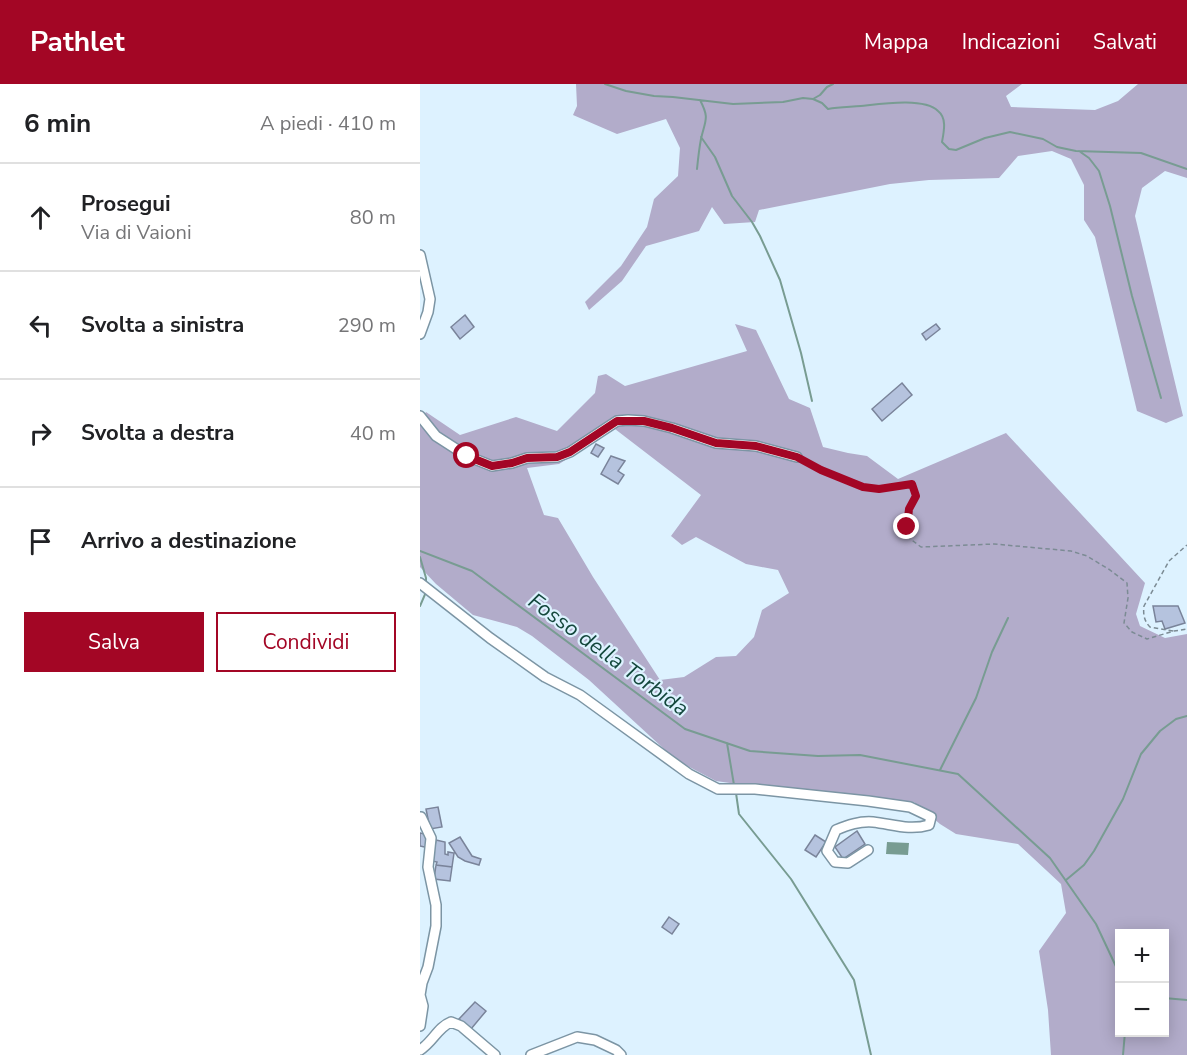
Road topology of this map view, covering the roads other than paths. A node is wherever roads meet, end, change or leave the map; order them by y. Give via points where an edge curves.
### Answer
1 (420, 255) edge
2 (420, 334) edge
3 (420, 417) edge
4 (797, 457) road end
5 (420, 584) edge
6 (421, 817) edge
7 (868, 850) dead end
8 (424, 853) edge
9 (420, 1026) edge
10 (420, 1050) edge
11 (495, 1055) edge
12 (531, 1055) edge
13 (621, 1055) edge

1 - 2 street via 430,299
3 - 4 street via 436,436 492,466 527,458 557,457 617,421 628,420 644,421 716,443 756,446
5 - 7 street via 545,677 580,695 689,774 718,789 868,801 910,807 931,817 928,825 918,829 855,823 836,830 827,851 835,862 848,863
6 - 8 street via 431,838
8 - 9 street via 436,905 436,926 420,995
10 - 11 street via 451,1022
12 - 13 street via 577,1037 595,1041

